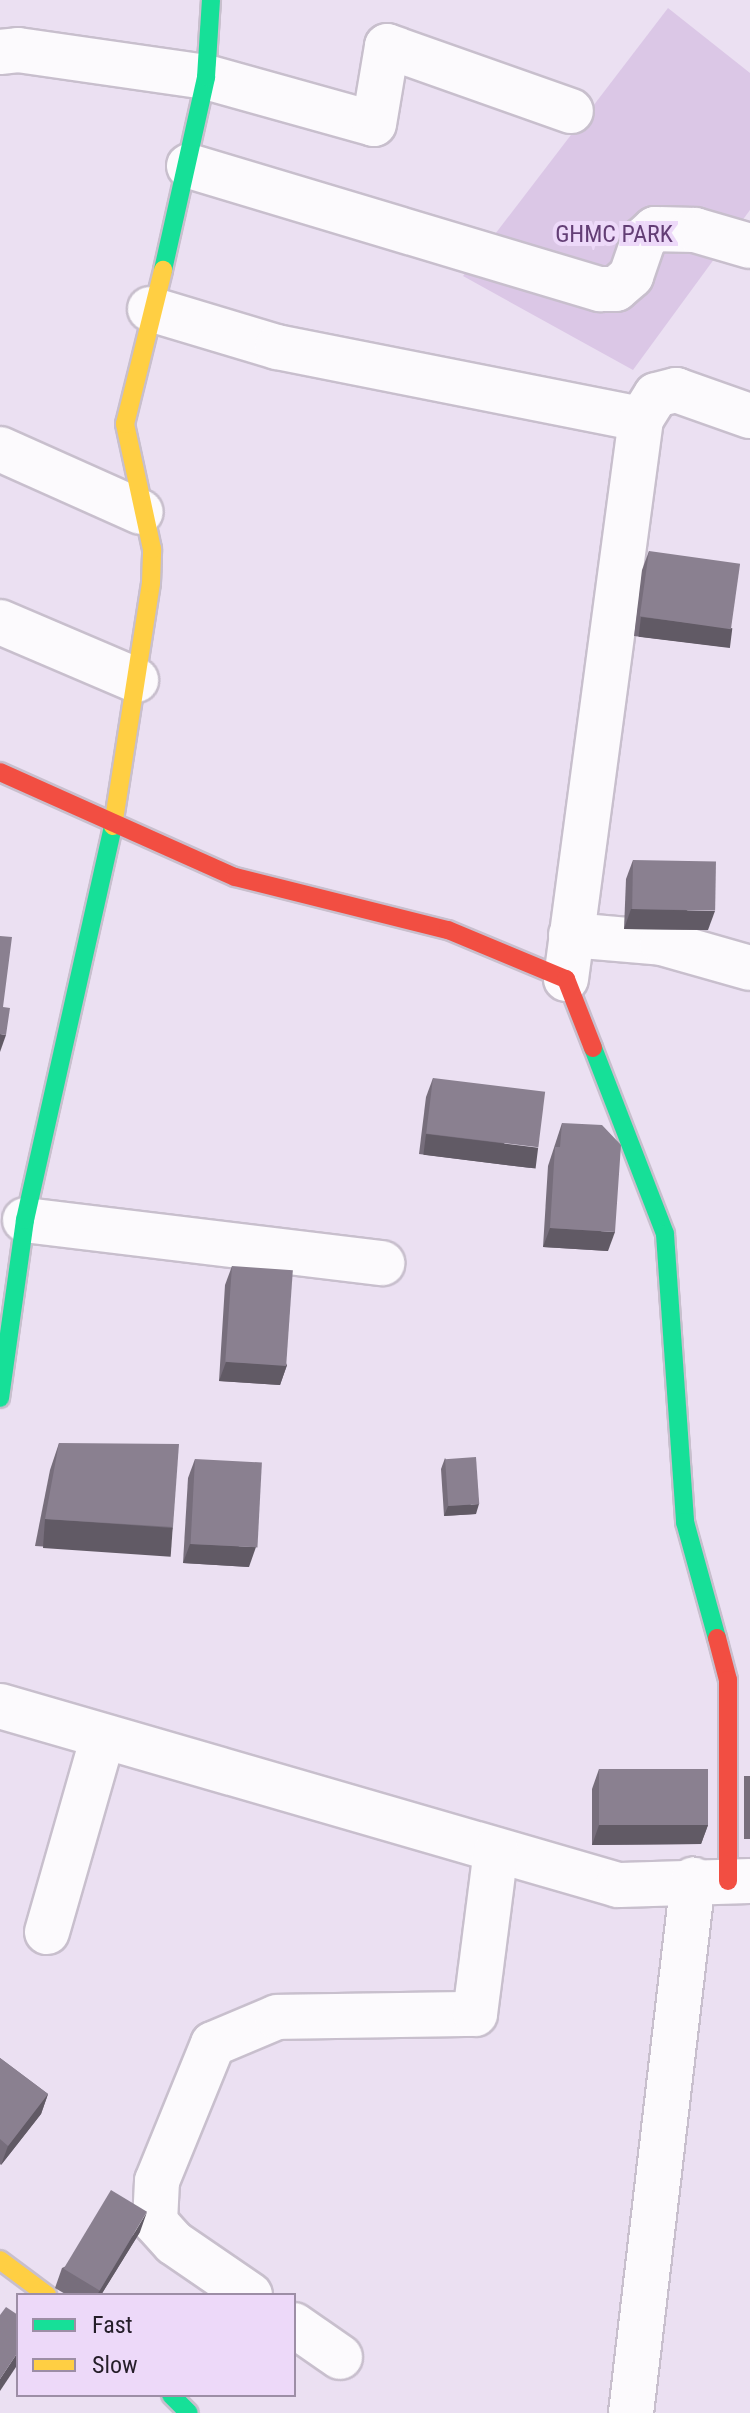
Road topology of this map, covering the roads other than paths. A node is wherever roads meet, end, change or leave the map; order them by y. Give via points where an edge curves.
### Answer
1 (211, 0) edge
2 (0, 52) edge
3 (206, 77) junction
4 (571, 111) dead end
5 (189, 166) junction
6 (750, 246) edge
7 (150, 309) junction
8 (750, 416) edge
9 (641, 419) junction
10 (0, 449) edge
11 (141, 512) junction
12 (0, 622) edge
13 (136, 680) junction
14 (0, 772) edge
15 (114, 822) junction
16 (571, 935) junction
17 (750, 968) edge
18 (566, 979) junction
19 (25, 1220) junction
20 (382, 1263) dead end
21 (0, 1398) edge
22 (0, 1706) edge
23 (103, 1737) junction
24 (496, 1850) junction
25 (724, 1881) edge
26 (47, 1932) dead end
27 (0, 2260) edge
28 (44, 2293) edge
29 (247, 2293) edge
30 (296, 2326) edge
31 (340, 2357) dead end
32 (173, 2397) edge
33 (189, 2413) edge
34 (631, 2413) edge

1 - 3 street
2 - 3 street via 18,50
3 - 4 street via 374,124 387,46
3 - 5 street
5 - 6 street via 600,289 616,289 631,276 644,239 655,229 695,230
5 - 7 street
7 - 9 street via 277,347
7 - 11 street via 125,424
8 - 9 street via 676,390 656,395
9 - 16 street
10 - 11 street
11 - 13 street via 152,549 151,583
12 - 13 street
13 - 15 street
14 - 15 street
15 - 18 street via 235,877 448,930
15 - 19 street
16 - 17 street via 662,943
16 - 18 street
18 - 25 street via 665,1234 685,1522 728,1680
19 - 20 street
19 - 21 street
22 - 23 street
23 - 24 street
23 - 26 street
24 - 25 street via 618,1885
24 - 29 street via 475,2014 277,2017 213,2044 157,2181 155,2222 174,2243
25 - 34 street
27 - 28 street
30 - 31 street
32 - 33 street

